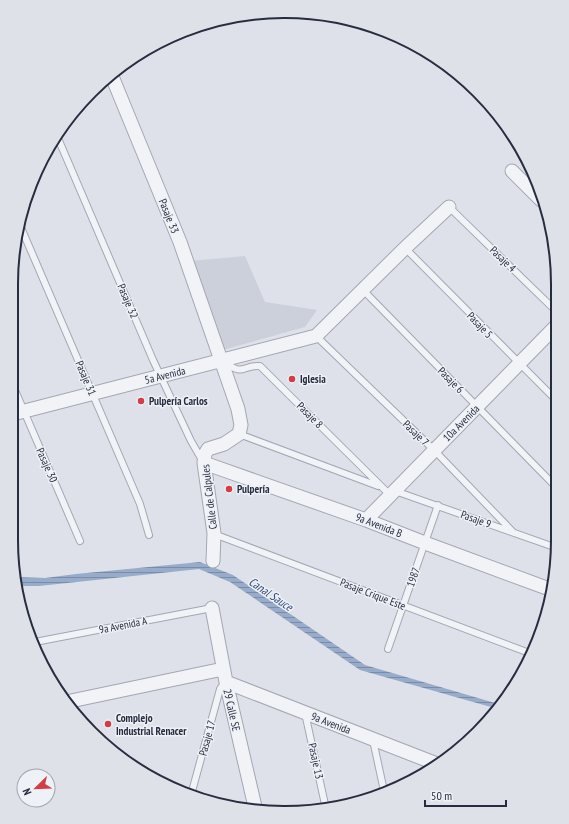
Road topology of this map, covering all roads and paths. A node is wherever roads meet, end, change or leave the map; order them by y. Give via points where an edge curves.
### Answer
1 (114, 80) edge
2 (60, 142) edge
3 (512, 171) dead end
4 (535, 194) edge
5 (449, 207) joint
6 (23, 233) edge
7 (405, 248) junction
8 (362, 289) junction
9 (551, 306) edge
10 (551, 331) edge
11 (316, 336) junction
12 (221, 360) junction
13 (519, 364) junction
14 (161, 376) junction
15 (92, 393) junction
16 (551, 396) edge
17 (478, 406) junction
18 (18, 412) edge
19 (239, 434) junction
20 (434, 450) junction
21 (204, 463) junction
22 (551, 482) edge
23 (388, 491) junction
24 (438, 505) junction
25 (366, 520) junction
26 (513, 532) junction
27 (214, 534) junction
28 (149, 535) dead end
29 (80, 541) dead end
30 (425, 544) junction
31 (551, 546) edge
32 (214, 561) dead end
33 (547, 588) edge
34 (403, 605) junction
35 (212, 608) joint
36 (38, 641) edge
37 (388, 649) dead end
38 (526, 652) edge
39 (223, 669) junction
40 (226, 682) junction
41 (72, 701) edge
42 (305, 713) junction
43 (372, 738) junction
44 (432, 762) edge
45 (383, 787) edge
46 (192, 790) edge
47 (325, 803) edge
48 (254, 804) edge

1 - 12 street, Pasaje 33 via 180,242
2 - 14 lane, Pasaje 32
3 - 4 street
5 - 7 street
5 - 9 lane, Pasaje 4
6 - 15 lane, Pasaje 31
7 - 8 street
7 - 13 lane, Pasaje 5
8 - 11 street
8 - 17 lane, Pasaje 6
10 - 13 street, 10a Avenida
11 - 12 street, 5a Avenida
11 - 20 lane, Pasaje 7
12 - 14 street, 5a Avenida
12 - 19 street via 238,409 241,424
12 - 23 lane, Pasaje 8 via 235,370 242,371 260,366
13 - 16 lane, Pasaje 5
13 - 17 street, 10a Avenida
14 - 15 street, 5a Avenida
14 - 21 lane, Pasaje 32
15 - 18 street, 5a Avenida
15 - 28 lane, Pasaje 31 via 140,504
17 - 20 street, 10a Avenida
17 - 22 lane, Pasaje 6
18 - 29 lane, Pasaje 30
19 - 21 street, Calle de Calpules via 224,444 208,449
19 - 23 lane, Pasaje 9
20 - 23 street, 10a Avenida
20 - 26 lane, Pasaje 7
21 - 25 street, 9a Avenida B
21 - 27 street, Calle de Calpules
23 - 24 lane, Pasaje 9
23 - 25 street, 10a Avenida
24 - 26 lane, Pasaje 9
24 - 30 lane, 1987
25 - 30 street, 9a Avenida B
26 - 31 lane, Pasaje 9
27 - 32 street, Calle de Calpules
27 - 34 lane, Pasaje Crique Este
30 - 33 street, 9a Avenida B
30 - 34 lane, 1987
34 - 37 lane, 1987
34 - 38 lane, Pasaje Crique Este
35 - 36 lane, 9a Avenida A
35 - 39 street, 29 Calle SE
39 - 40 street, 29 Calle SE
39 - 41 street
40 - 42 street, 9a Avenida
40 - 46 lane, Pasaje 17 via 220,689
40 - 48 street, 29 Calle SE
42 - 43 street, 9a Avenida
42 - 47 lane, Pasaje 13
43 - 44 street, 9a Avenida
43 - 45 lane

